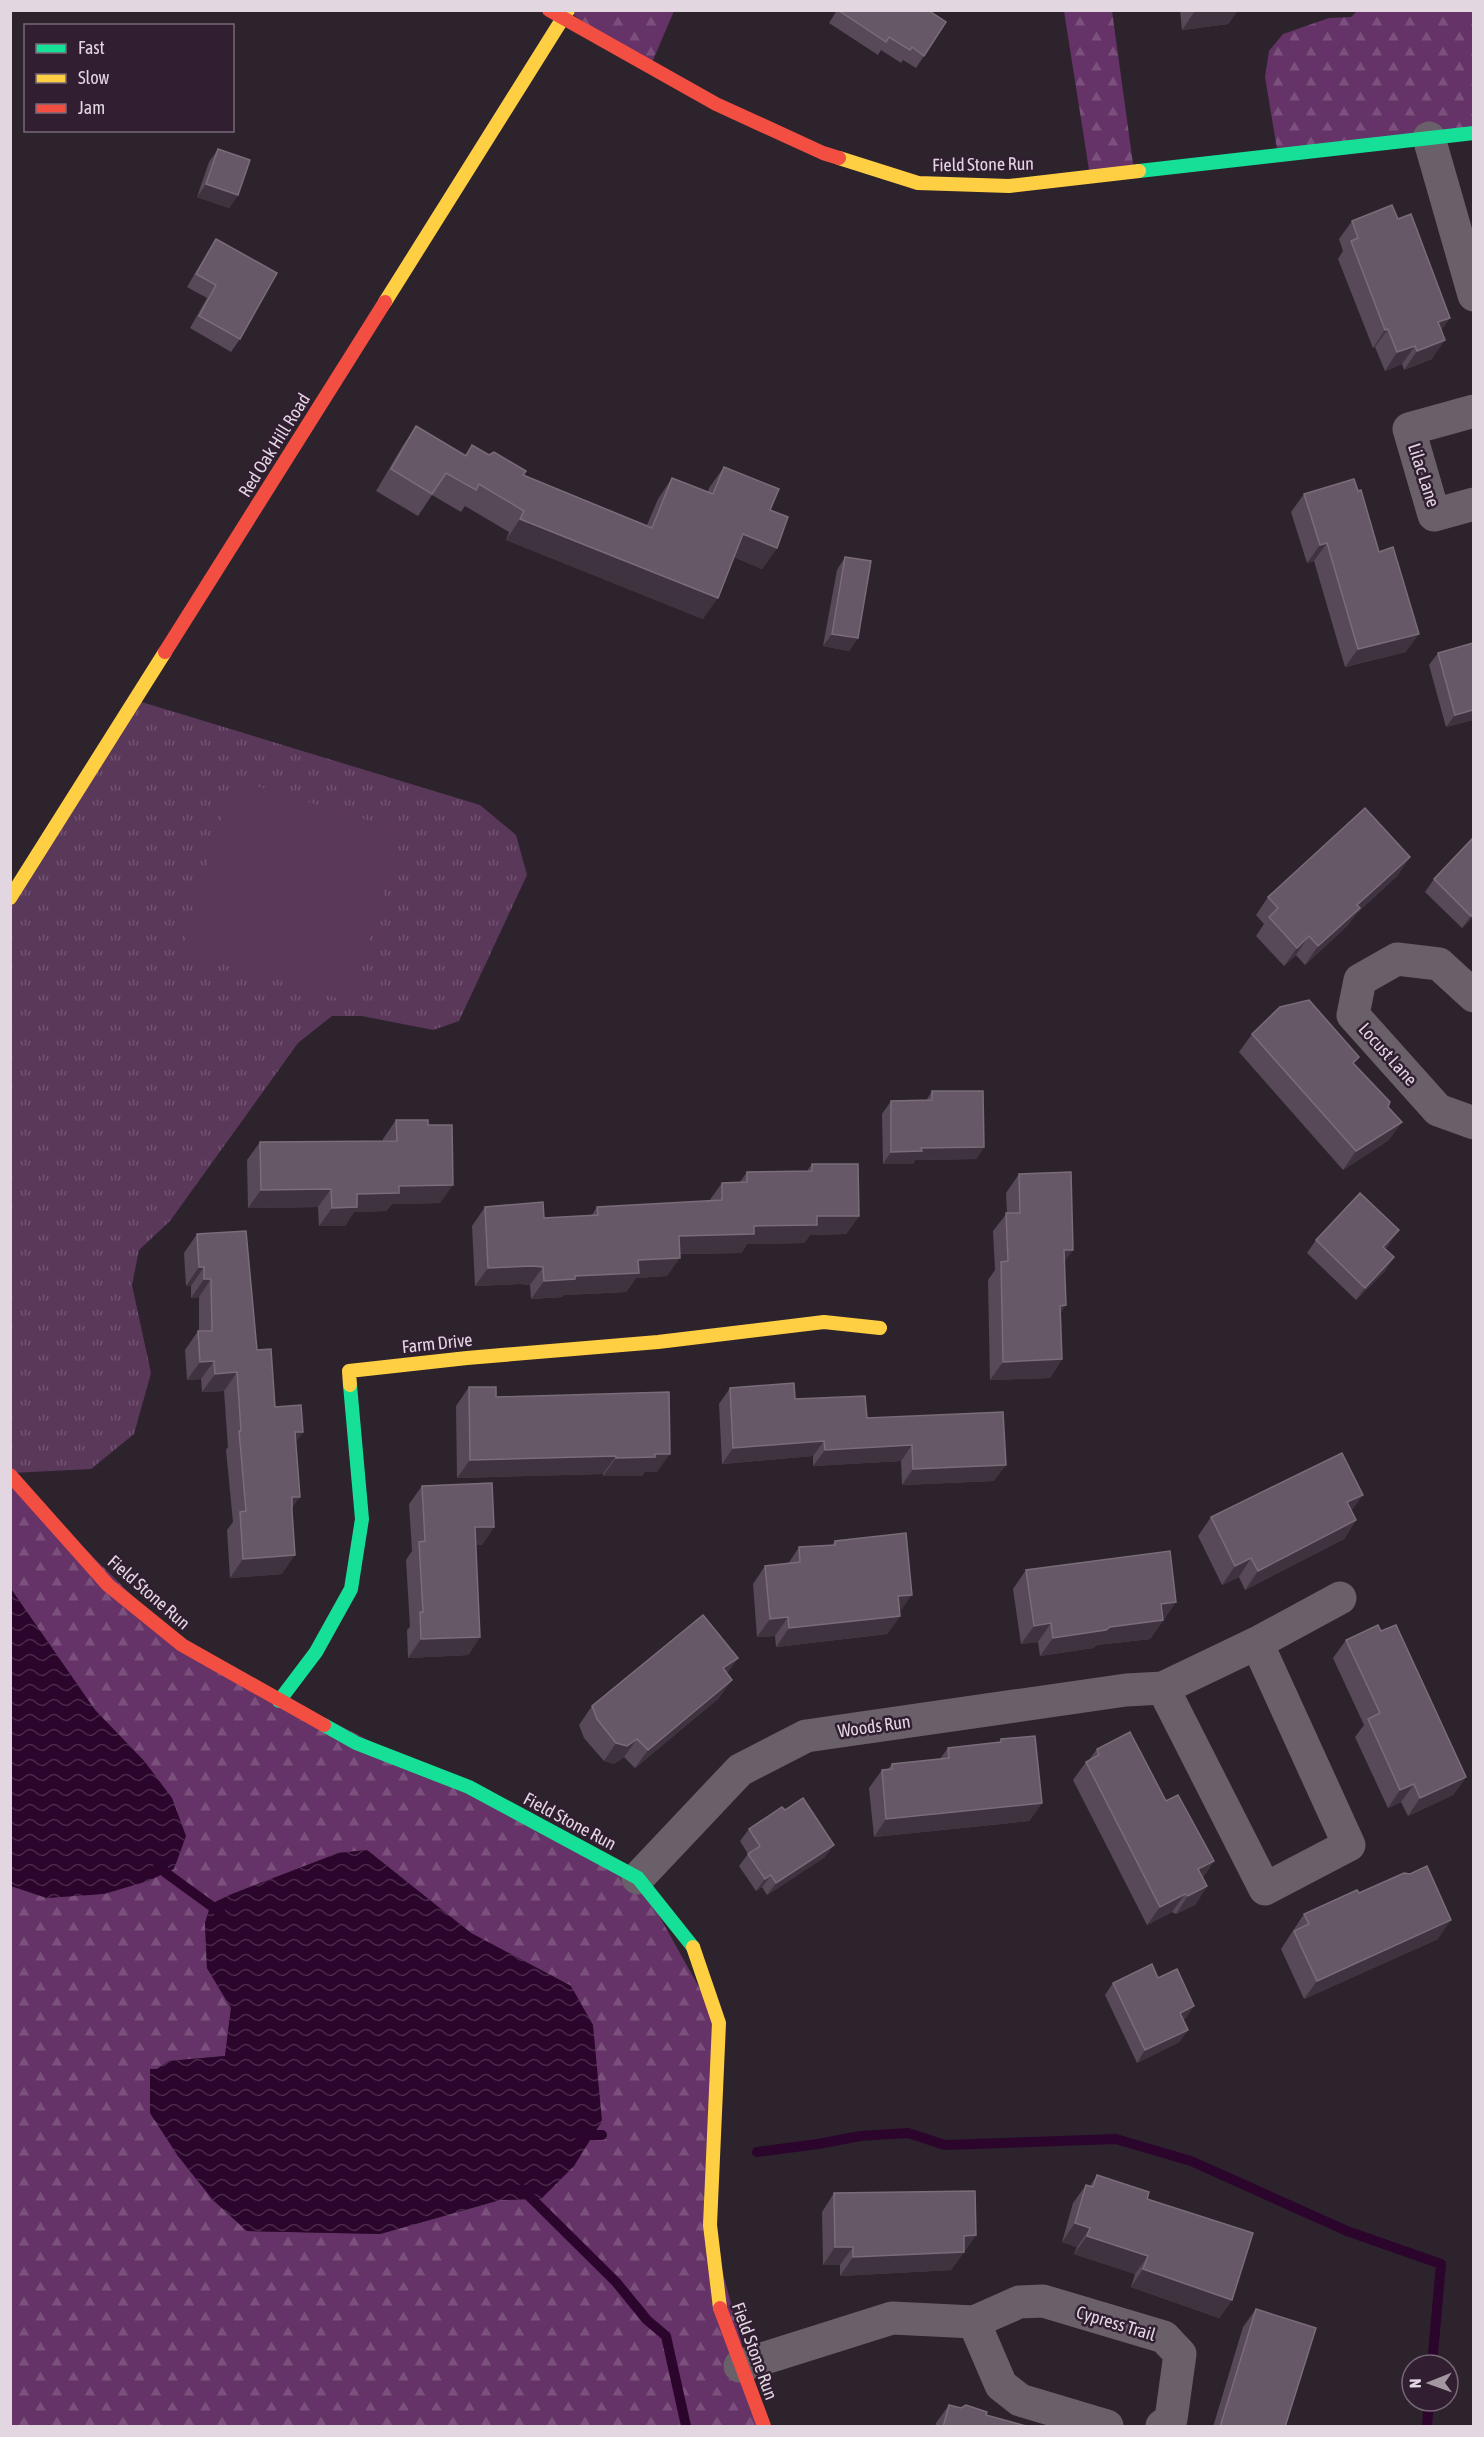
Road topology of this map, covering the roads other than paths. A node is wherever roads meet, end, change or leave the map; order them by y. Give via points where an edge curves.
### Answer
1 (549, 10) edge
2 (566, 14) edge
3 (1473, 133) edge
4 (1429, 138) junction
5 (1473, 295) edge
6 (1473, 411) edge
7 (1473, 504) edge
8 (10, 898) edge
9 (1473, 996) edge
10 (1473, 1123) edge
11 (879, 1328) dead end
12 (10, 1475) edge
13 (1340, 1598) dead end
14 (1257, 1643) junction
15 (1163, 1688) junction
16 (279, 1701) junction
17 (638, 1878) junction
18 (974, 2322) junction
19 (740, 2366) junction
20 (764, 2427) edge
21 (1107, 2427) edge
22 (1162, 2427) edge

1 - 2 street, Field Stone Run
2 - 4 street, Field Stone Run via 737,114 823,153 918,183 1009,186
2 - 8 street, Red Oak Hill Road
3 - 4 street, Field Stone Run
4 - 5 street
6 - 7 street, Lilac Lane via 1409,429 1434,515
9 - 10 street, Locust Lane via 1439,964 1397,959 1360,980 1353,1015 1438,1110
11 - 16 street, Farm Drive via 824,1322 349,1371 362,1519 351,1589 316,1653
12 - 16 street, Field Stone Run via 108,1585 182,1645
13 - 14 street, Woods Run
14 - 15 street, Woods Run
14 - 15 street via 1349,1845 1265,1888
15 - 17 street, Woods Run via 806,1736 740,1770
16 - 17 street, Field Stone Run via 356,1743 469,1787
17 - 19 street, Field Stone Run via 693,1946 719,2023 710,2225 718,2304
18 - 19 street, Cypress Trail via 892,2318
18 - 21 street via 1001,2385 1020,2400
18 - 22 street, Cypress Trail via 1019,2302 1043,2301 1164,2337 1180,2354 1171,2419
19 - 20 street, Field Stone Run

